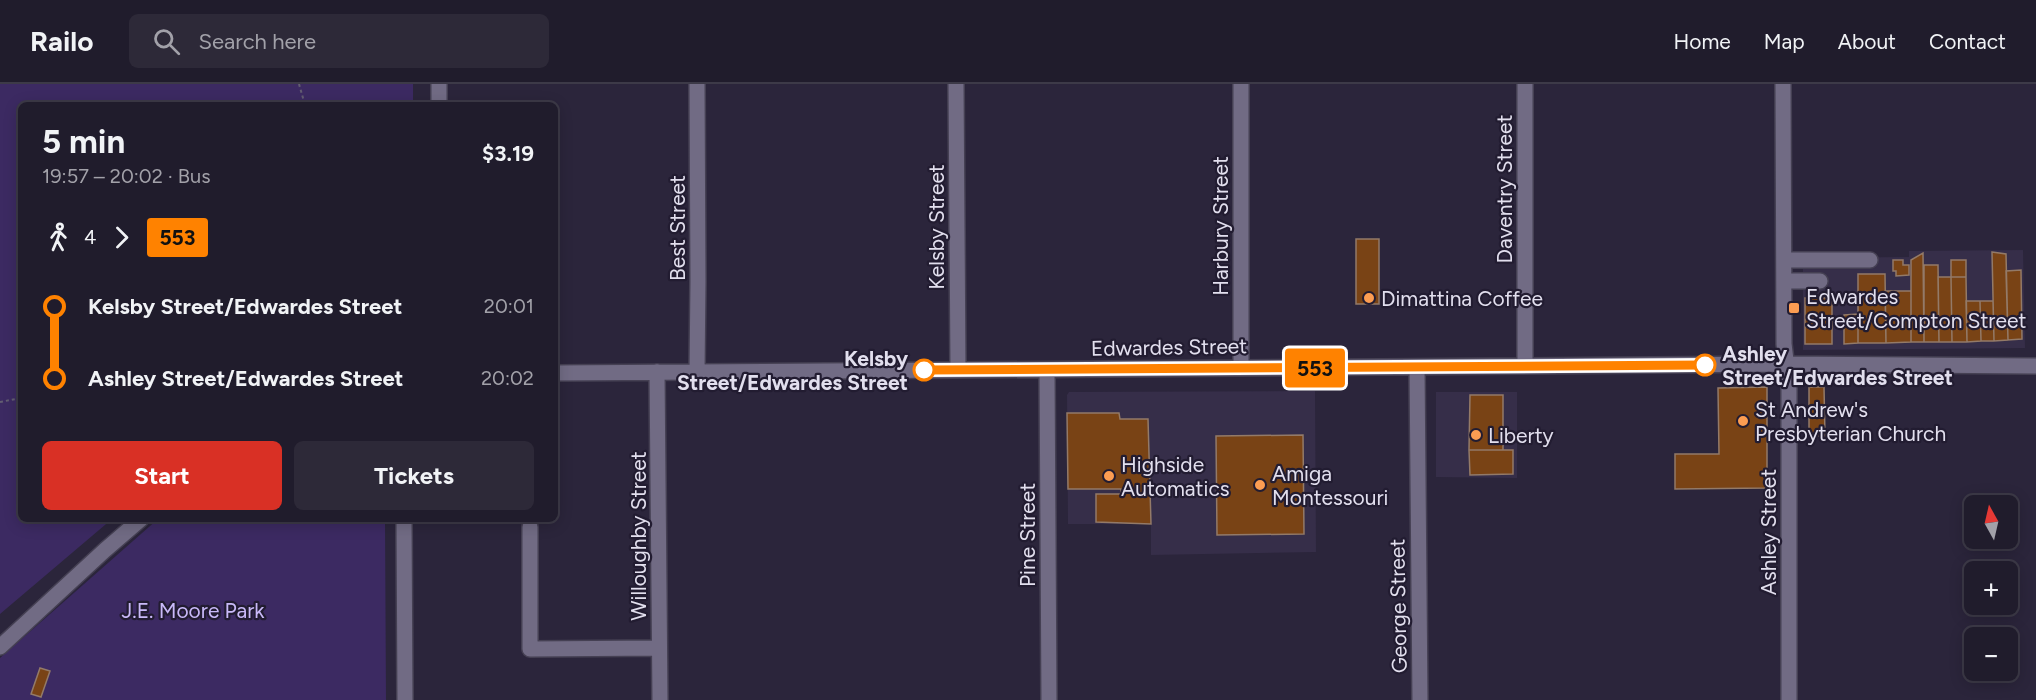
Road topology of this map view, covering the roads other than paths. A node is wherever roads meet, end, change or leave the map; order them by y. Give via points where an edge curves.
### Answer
1 (439, 84) edge
2 (697, 84) edge
3 (956, 84) edge
4 (1241, 84) edge
5 (1525, 84) edge
6 (1783, 84) edge
7 (439, 102) edge
8 (1784, 260) junction
9 (1870, 260) dead end
10 (1784, 281) junction
11 (1820, 281) dead end
12 (1787, 364) junction
13 (1526, 366) junction
14 (2036, 366) edge
15 (1417, 367) junction
16 (1241, 368) junction
17 (958, 370) junction
18 (1047, 370) junction
19 (657, 372) junction
20 (697, 372) junction
21 (558, 373) edge
22 (128, 522) edge
23 (138, 522) edge
24 (404, 522) edge
25 (530, 527) dead end
26 (105, 550) junction
27 (0, 647) edge
28 (659, 648) junction
29 (405, 700) edge
30 (660, 700) edge
31 (1049, 700) edge
32 (1420, 700) edge
33 (1789, 700) edge

1 - 7 street
2 - 20 street, Best Street
3 - 17 street, Kelsby Street
4 - 16 street, Harbury Street
5 - 13 street, Daventry Street
6 - 8 street, Ashley Street
8 - 9 street
8 - 10 street, Ashley Street
10 - 11 street
10 - 12 street, Ashley Street
12 - 13 street, Edwardes Street
12 - 14 street, Edwardes Street
12 - 33 street, Ashley Street
13 - 15 street, Edwardes Street
15 - 16 street, Edwardes Street
15 - 32 street, George Street
16 - 18 street, Edwardes Street
17 - 18 street, Edwardes Street
17 - 20 street, Edwardes Street
18 - 31 street, Pine Street
19 - 20 street, Edwardes Street
19 - 21 street, Edwardes Street
19 - 28 street, Willoughby Street
22 - 26 street
23 - 26 street
24 - 29 street
25 - 28 street via 530,649
26 - 27 street
28 - 30 street, Willoughby Street

